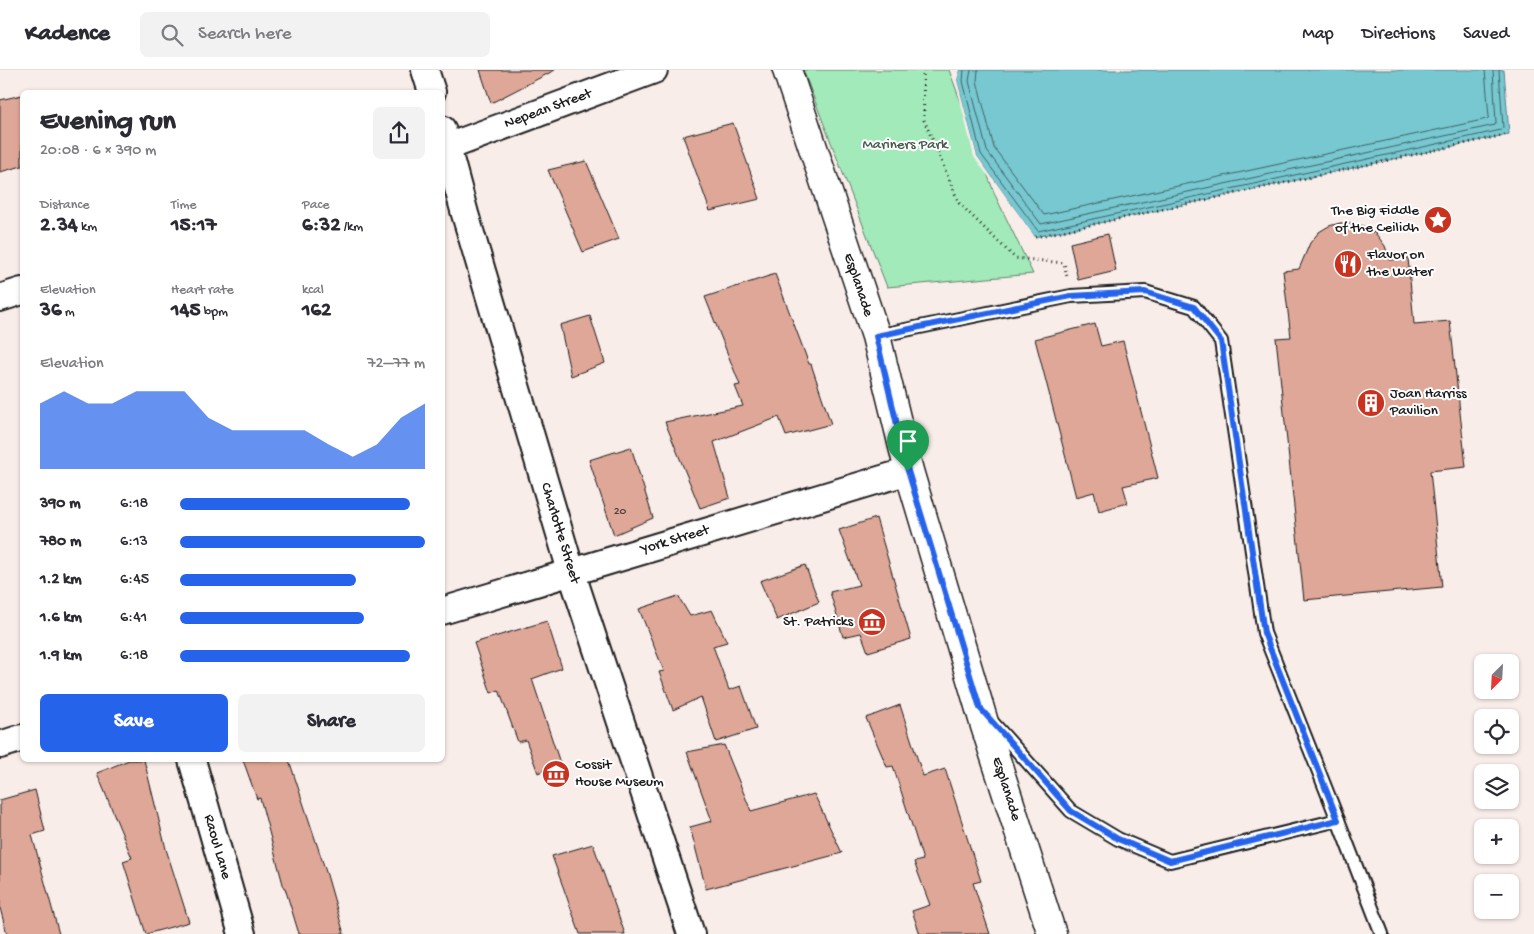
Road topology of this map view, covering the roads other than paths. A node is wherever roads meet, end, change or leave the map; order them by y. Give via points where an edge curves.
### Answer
1 (425, 70) edge
2 (654, 70) edge
3 (787, 70) edge
4 (431, 90) edge
5 (445, 141) edge
6 (445, 144) edge
7 (20, 292) edge
8 (0, 298) edge
9 (876, 336) junction
10 (908, 471) junction
11 (571, 572) junction
12 (445, 610) edge
13 (980, 708) junction
14 (20, 739) edge
15 (0, 744) edge
16 (193, 762) edge
17 (1338, 820) junction
18 (242, 934) edge
19 (691, 934) edge
20 (1052, 934) edge
21 (1382, 934) edge

1 - 4 street
2 - 5 street, Nepean Street
3 - 9 street, Esplanade
6 - 11 street, Charlotte Street
7 - 8 street
9 - 10 street, Esplanade
9 - 17 lane via 1071,296 1145,292 1194,307 1221,341 1264,633
10 - 11 street, York Street
10 - 13 street, Esplanade
11 - 12 street, York Street
11 - 19 street, Charlotte Street
13 - 17 lane via 1071,811 1118,839 1170,861
13 - 20 street, Esplanade
14 - 15 street
16 - 18 street, Raoul Lane
17 - 21 lane

